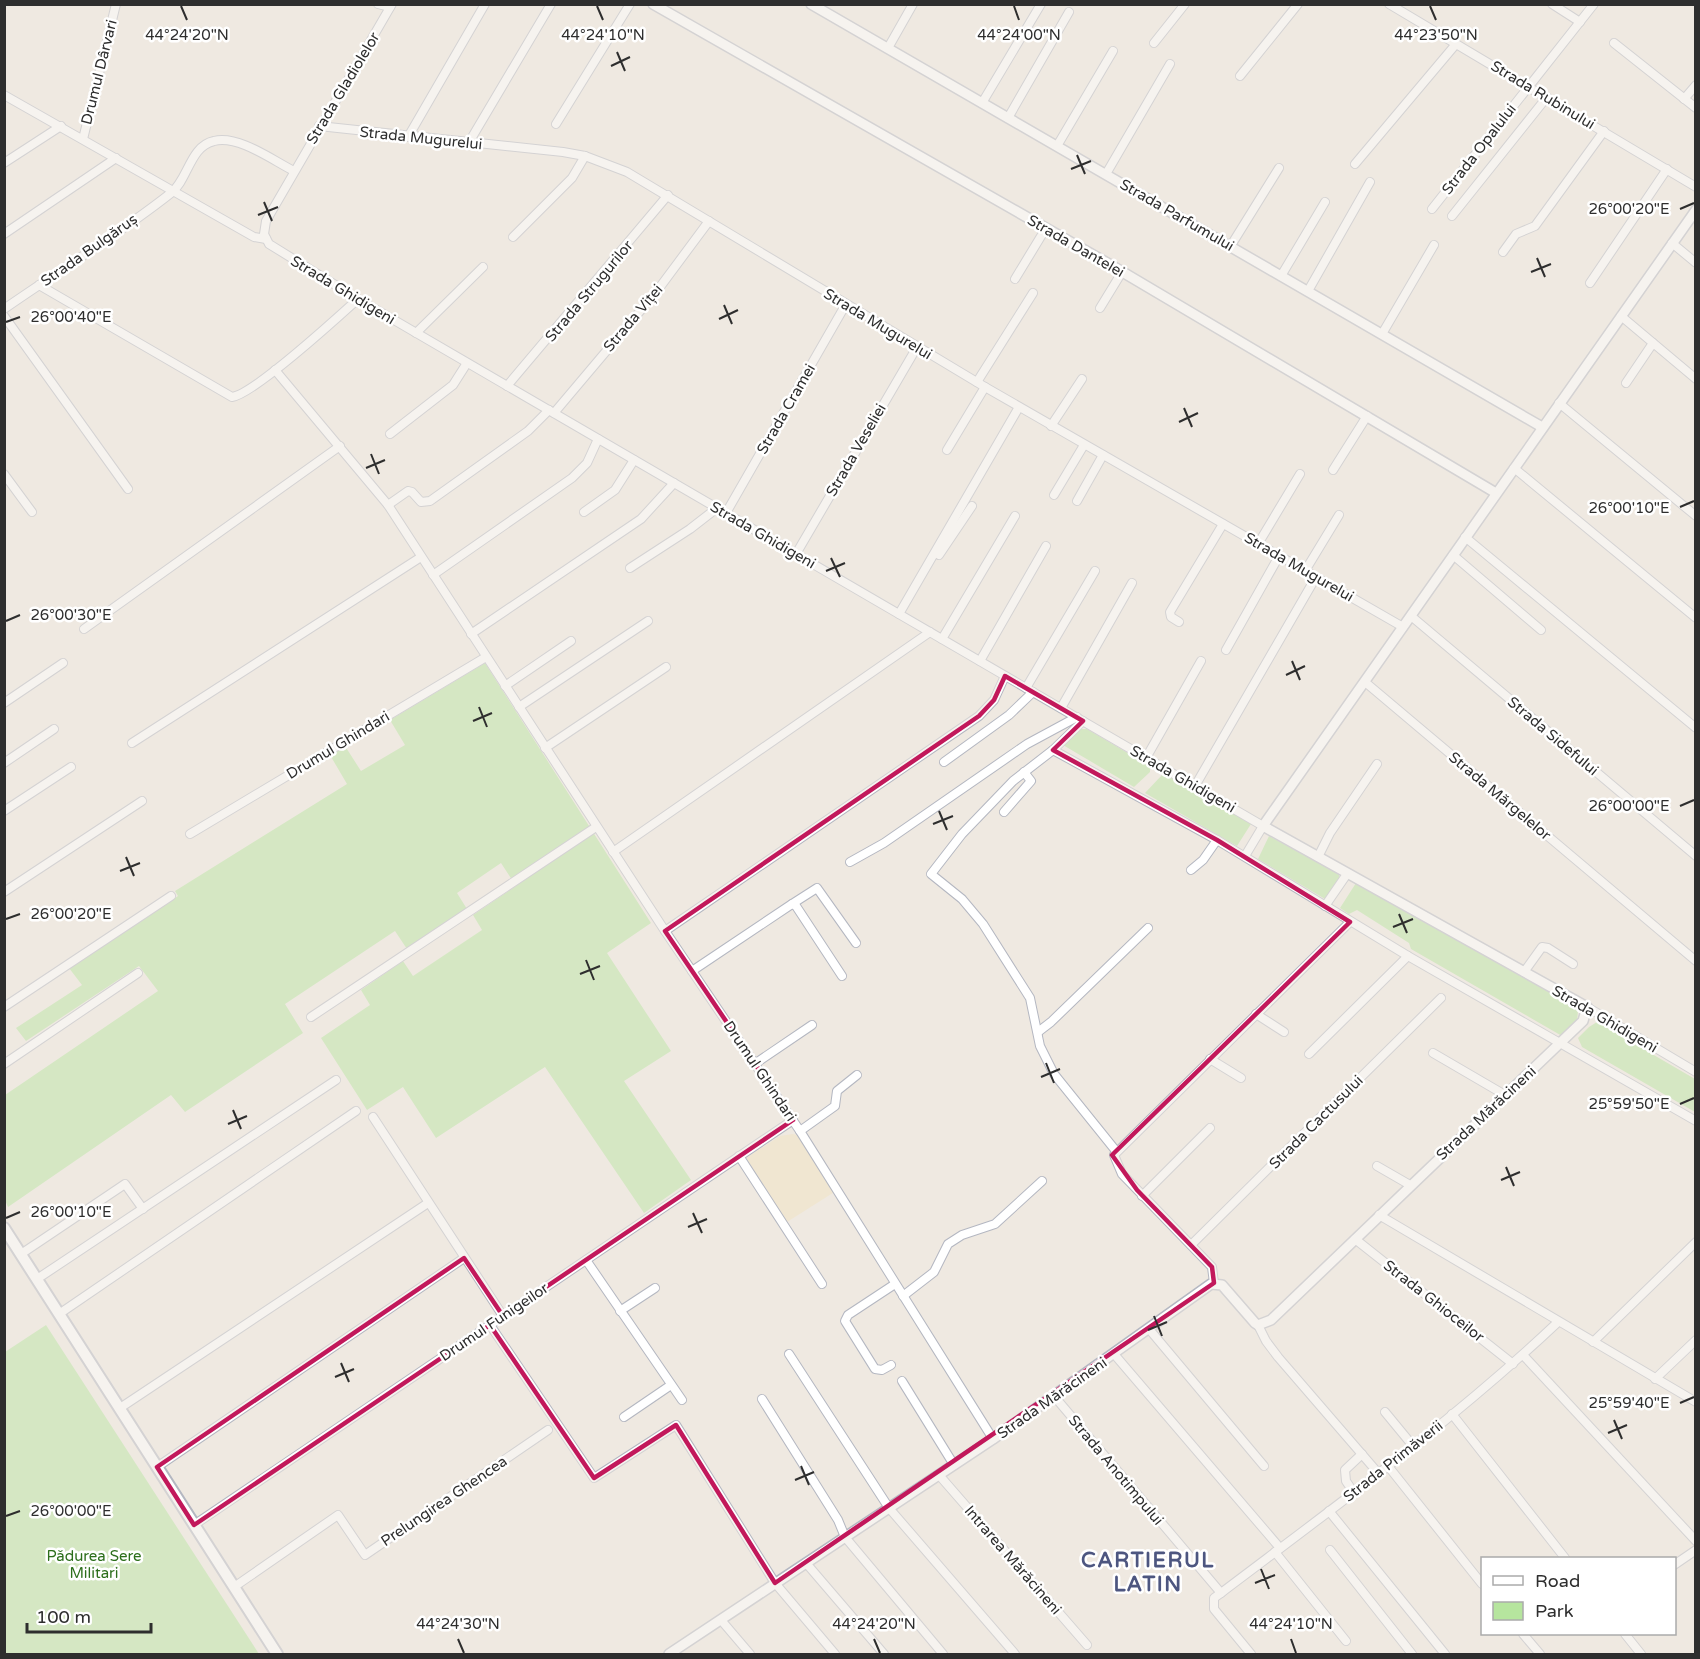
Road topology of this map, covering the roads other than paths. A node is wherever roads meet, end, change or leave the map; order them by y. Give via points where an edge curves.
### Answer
1 (116, 4) edge
2 (378, 4) edge
3 (485, 4) edge
4 (551, 4) edge
5 (630, 4) edge
6 (653, 4) edge
7 (812, 4) edge
8 (913, 4) edge
9 (1041, 4) edge
10 (1185, 4) edge
11 (1298, 4) edge
12 (1389, 4) edge
13 (1552, 4) edge
14 (1594, 4) edge
15 (391, 6) edge
16 (1069, 12) dead end
17 (1580, 22) junction
18 (1154, 43) dead end
19 (1614, 43) dead end
20 (1456, 44) junction
21 (888, 48) junction
22 (1113, 51) dead end
23 (1170, 64) dead end
24 (1240, 76) dead end
25 (1695, 85) edge
26 (1529, 86) junction
27 (4, 95) edge
28 (1546, 97) junction
29 (1684, 99) junction
30 (982, 103) junction
31 (1695, 108) edge
32 (1008, 118) junction
33 (556, 124) dead end
34 (61, 126) junction
35 (319, 126) junction
36 (1604, 131) junction
37 (408, 137) junction
38 (83, 139) junction
39 (468, 144) junction
40 (1057, 146) junction
41 (585, 156) junction
42 (116, 158) junction
43 (4, 163) edge
44 (1354, 164) dead end
45 (1279, 168) dead end
46 (1667, 169) junction
47 (294, 171) junction
48 (1106, 174) junction
49 (1370, 182) dead end
50 (1695, 187) edge
51 (174, 191) junction
52 (668, 195) junction
53 (1325, 202) dead end
54 (1432, 209) dead end
55 (1695, 210) edge
56 (1452, 216) dead end
57 (709, 221) junction
58 (1046, 228) junction
59 (4, 234) edge
60 (513, 237) dead end
61 (266, 239) junction
62 (1672, 243) junction
63 (1434, 245) dead end
64 (1230, 247) junction
65 (1503, 252) dead end
66 (1695, 263) edge
67 (483, 267) dead end
68 (1122, 272) junction
69 (1281, 276) junction
70 (1015, 279) dead end
71 (1590, 283) dead end
72 (39, 285) junction
73 (1308, 291) junction
74 (1033, 293) dead end
75 (358, 299) junction
76 (846, 304) junction
77 (1100, 308) dead end
78 (4, 309) edge
79 (4, 316) edge
80 (1621, 316) junction
81 (416, 333) junction
82 (1382, 334) junction
83 (1653, 343) junction
84 (917, 347) junction
85 (467, 363) junction
86 (275, 370) junction
87 (1082, 379) dead end
88 (1695, 379) edge
89 (1626, 383) dead end
90 (981, 385) junction
91 (507, 386) junction
92 (1559, 403) junction
93 (1019, 407) junction
94 (551, 412) junction
95 (1367, 416) junction
96 (1051, 426) junction
97 (1542, 428) junction
98 (390, 434) dead end
99 (598, 439) junction
100 (1084, 445) junction
101 (340, 446) junction
102 (947, 450) dead end
103 (1103, 455) junction
104 (634, 460) junction
105 (1514, 468) junction
106 (1333, 470) dead end
107 (4, 474) edge
108 (1300, 474) dead end
109 (674, 483) junction
110 (128, 489) dead end
111 (1496, 493) junction
112 (1054, 495) dead end
113 (1077, 501) dead end
114 (388, 505) junction
115 (972, 506) dead end
116 (717, 508) junction
117 (584, 512) dead end
118 (32, 513) dead end
119 (726, 513) junction
120 (1339, 515) dead end
121 (1015, 516) dead end
122 (1695, 516) edge
123 (1223, 524) junction
124 (1465, 537) junction
125 (1258, 544) junction
126 (1046, 546) dead end
127 (796, 554) junction
128 (1453, 555) junction
129 (1279, 556) junction
130 (421, 557) junction
131 (630, 568) dead end
132 (1095, 571) dead end
133 (1305, 571) junction
134 (433, 575) junction
135 (1316, 577) junction
136 (1132, 583) dead end
137 (902, 615) junction
138 (1411, 616) junction
139 (1695, 618) edge
140 (648, 621) dead end
141 (1179, 622) dead end
142 (1403, 627) junction
143 (84, 629) dead end
144 (1542, 630) dead end
145 (930, 632) junction
146 (471, 634) junction
147 (942, 639) junction
148 (571, 641) dead end
149 (1226, 650) dead end
150 (486, 657) junction
151 (1201, 660) dead end
152 (980, 661) junction
153 (63, 663) dead end
154 (666, 667) dead end
155 (1005, 676) junction
156 (1365, 682) junction
157 (505, 686) junction
158 (1030, 690) junction
159 (4, 703) edge
160 (519, 707) junction
161 (1061, 708) junction
162 (1080, 719) junction
163 (1695, 728) edge
164 (54, 729) dead end
165 (132, 743) dead end
166 (545, 748) junction
167 (1053, 750) junction
168 (1146, 758) junction
169 (944, 762) dead end
170 (4, 763) edge
171 (1377, 764) dead end
172 (71, 767) dead end
173 (1024, 772) junction
174 (1195, 786) junction
175 (142, 801) dead end
176 (4, 811) edge
177 (1004, 812) dead end
178 (1263, 826) junction
179 (596, 827) junction
180 (190, 834) dead end
181 (1217, 840) junction
182 (613, 852) junction
183 (1245, 856) junction
184 (1695, 856) edge
185 (1318, 857) junction
186 (850, 861) dead end
187 (1191, 870) dead end
188 (1347, 874) junction
189 (4, 892) edge
190 (171, 896) dead end
191 (792, 904) junction
192 (1325, 906) junction
193 (1350, 922) junction
194 (1148, 928) dead end
195 (665, 931) junction
196 (856, 943) dead end
197 (1408, 956) junction
198 (1695, 961) edge
199 (1573, 964) dead end
200 (692, 971) junction
201 (1524, 972) junction
202 (138, 973) dead end
203 (842, 976) dead end
204 (1441, 999) dead end
205 (4, 1007) edge
206 (1587, 1007) junction
207 (1256, 1014) junction
208 (311, 1017) dead end
209 (812, 1025) dead end
210 (1038, 1032) junction
211 (1284, 1032) dead end
212 (1560, 1044) junction
213 (1433, 1053) dead end
214 (1309, 1054) dead end
215 (1210, 1059) junction
216 (4, 1064) edge
217 (756, 1064) junction
218 (1695, 1072) edge
219 (857, 1075) dead end
220 (1241, 1078) dead end
221 (336, 1080) dead end
222 (1505, 1095) junction
223 (356, 1112) dead end
224 (373, 1117) dead end
225 (793, 1120) junction
226 (1695, 1121) edge
227 (1210, 1128) dead end
228 (800, 1131) junction
229 (1116, 1151) junction
230 (739, 1156) junction
231 (1377, 1166) dead end
232 (1042, 1181) dead end
233 (1410, 1185) junction
234 (1142, 1196) junction
235 (428, 1203) junction
236 (142, 1209) junction
237 (1379, 1215) junction
238 (4, 1228) edge
239 (1355, 1239) junction
240 (1695, 1242) edge
241 (1191, 1245) junction
242 (21, 1254) junction
243 (464, 1258) junction
244 (586, 1260) junction
245 (37, 1279) junction
246 (1214, 1283) junction
247 (822, 1284) dead end
248 (896, 1284) junction
249 (655, 1288) dead end
250 (903, 1296) junction
251 (620, 1311) junction
252 (59, 1314) junction
253 (503, 1316) junction
254 (1558, 1322) junction
255 (490, 1325) junction
256 (1258, 1325) junction
257 (1149, 1329) junction
258 (1695, 1340) edge
259 (1593, 1342) junction
260 (789, 1354) dead end
261 (1114, 1354) junction
262 (1523, 1355) junction
263 (1513, 1364) junction
264 (891, 1365) dead end
265 (1655, 1378) junction
266 (902, 1381) dead end
267 (671, 1385) junction
268 (1054, 1396) junction
269 (762, 1399) dead end
270 (682, 1400) dead end
271 (1695, 1402) edge
272 (120, 1408) junction
273 (1385, 1412) dead end
274 (1452, 1414) junction
275 (624, 1417) dead end
276 (548, 1430) dead end
277 (993, 1439) junction
278 (1413, 1446) junction
279 (1362, 1454) junction
280 (954, 1465) junction
281 (1264, 1466) dead end
282 (1388, 1466) junction
283 (157, 1467) junction
284 (1379, 1474) junction
285 (939, 1475) junction
286 (1353, 1493) junction
287 (888, 1508) junction
288 (1329, 1511) junction
289 (194, 1525) junction
290 (845, 1537) junction
291 (1695, 1541) edge
292 (1277, 1550) junction
293 (1330, 1550) dead end
294 (1695, 1550) edge
295 (1564, 1557) edge
296 (806, 1563) junction
297 (1676, 1564) edge
298 (1481, 1583) edge
299 (775, 1584) junction
300 (234, 1587) junction
301 (1221, 1593) junction
302 (721, 1620) junction
303 (1524, 1635) edge
304 (1625, 1635) edge
305 (1346, 1641) dead end
306 (1087, 1645) dead end
307 (277, 1654) edge
308 (669, 1654) edge
309 (750, 1654) edge
310 (835, 1654) edge
311 (884, 1654) edge
312 (943, 1654) edge
313 (1015, 1654) edge
314 (1251, 1654) edge
315 (1412, 1654) edge
316 (1445, 1654) edge
317 (1539, 1654) edge
318 (1641, 1654) edge

1 - 38 street, Drumul Dârvari
2 - 15 street
3 - 37 street
4 - 39 street
5 - 33 street
6 - 58 street, Strada Dantelei
7 - 21 street, Strada Parfumului
8 - 21 street
9 - 30 street
10 - 18 street
11 - 24 street
12 - 20 street, Strada Rubinului
13 - 17 street
14 - 17 street, Strada Opalului
15 - 35 street, Strada Gladiolelor
16 - 32 street
17 - 26 street, Strada Opalului
19 - 29 street
20 - 26 street, Strada Rubinului
20 - 44 street
21 - 30 street, Strada Parfumului
22 - 40 street
23 - 48 street
25 - 29 street
26 - 28 street, Strada Rubinului
26 - 54 street, Strada Opalului
27 - 34 street
28 - 36 street, Strada Rubinului
28 - 56 street
29 - 31 street
30 - 32 street, Strada Parfumului
32 - 40 street, Strada Parfumului
34 - 38 street
34 - 43 street
35 - 37 street, Strada Mugurelui
35 - 47 street, Strada Gladiolelor
36 - 46 street, Strada Rubinului
36 - 65 street via 1535,226 1516,234
37 - 39 street, Strada Mugurelui
38 - 42 street
39 - 41 street, Strada Mugurelui
40 - 48 street, Strada Parfumului
41 - 52 street, Strada Mugurelui via 627,172
41 - 60 street via 572,177
42 - 51 street
42 - 59 street
45 - 64 street
46 - 50 street, Strada Rubinului
46 - 71 street
47 - 51 street via 238,143 215,140 199,150
47 - 61 street via 263,228
48 - 64 street, Strada Parfumului
49 - 73 street
51 - 61 street, Strada Ghidigeni via 254,237
51 - 72 street, Strada Bulgăruș
52 - 57 street, Strada Mugurelui
52 - 91 street, Strada Strugurilor
53 - 69 street
55 - 62 street
57 - 76 street, Strada Mugurelui
57 - 94 street, Strada Viței via 657,291
58 - 68 street, Strada Dantelei
58 - 70 street
61 - 75 street, Strada Ghidigeni via 275,250
62 - 66 street
62 - 80 street
63 - 82 street
64 - 69 street, Strada Parfumului
67 - 81 street
68 - 77 street
68 - 95 street, Strada Dantelei
69 - 73 street, Strada Parfumului
72 - 78 street, Strada Bulgăruș
72 - 86 street via 232,397
73 - 82 street, Strada Parfumului
74 - 90 street
75 - 81 street, Strada Ghidigeni
75 - 86 street
76 - 84 street, Strada Mugurelui
76 - 119 street, Strada Cramei
79 - 110 street
80 - 83 street
80 - 92 street
81 - 85 street, Strada Ghidigeni
82 - 97 street, Strada Parfumului
83 - 88 street
83 - 89 street
84 - 90 street, Strada Mugurelui
84 - 127 street, Strada Veseliei
85 - 91 street, Strada Ghidigeni
85 - 98 street via 453,385
86 - 101 street, Drumul Ghindari
87 - 96 street
90 - 93 street, Strada Mugurelui
90 - 102 street
91 - 94 street, Strada Ghidigeni
92 - 97 street
92 - 122 street
93 - 96 street, Strada Mugurelui
93 - 137 street
94 - 99 street, Strada Ghidigeni
94 - 114 street via 430,501 421,502 408,491
95 - 106 street
95 - 111 street, Strada Dantelei
96 - 100 street, Strada Mugurelui
97 - 105 street
99 - 104 street, Strada Ghidigeni
99 - 134 street via 579,473
100 - 103 street, Strada Mugurelui
100 - 112 street
101 - 114 street, Drumul Ghindari
101 - 143 street
103 - 113 street
103 - 123 street, Strada Mugurelui
104 - 109 street, Strada Ghidigeni
104 - 117 street via 615,490
105 - 111 street
105 - 139 street
107 - 118 street
108 - 125 street
109 - 116 street, Strada Ghidigeni
109 - 146 street via 641,519
111 - 124 street
114 - 130 street, Drumul Ghindari
115 - 137 street
116 - 119 street, Strada Ghidigeni
116 - 131 street
119 - 127 street, Strada Ghidigeni
120 - 133 street
121 - 147 street
123 - 125 street, Strada Mugurelui
123 - 141 street via 1170,612
124 - 128 street
124 - 163 street
125 - 129 street, Strada Mugurelui
126 - 152 street
127 - 137 street, Strada Ghidigeni
128 - 138 street
128 - 144 street
129 - 133 street, Strada Mugurelui
129 - 149 street
130 - 134 street, Drumul Ghindari
130 - 165 street
132 - 158 street
133 - 135 street, Strada Mugurelui
134 - 146 street, Drumul Ghindari
135 - 142 street, Strada Mugurelui
135 - 174 street
136 - 161 street
137 - 145 street, Strada Ghidigeni
138 - 142 street
138 - 184 street, Strada Sidefului
140 - 160 street
142 - 156 street
145 - 147 street, Strada Ghidigeni
145 - 182 street
146 - 150 street, Drumul Ghindari
147 - 152 street, Strada Ghidigeni
148 - 157 street
150 - 157 street, Drumul Ghindari
150 - 180 street, Drumul Ghindari
151 - 168 street
152 - 155 street, Strada Ghidigeni
153 - 159 street
154 - 166 street
155 - 158 street, Strada Ghidigeni
155 - 195 street via 994,700 979,716
156 - 178 street
156 - 198 street, Strada Mărgelelor
157 - 160 street, Drumul Ghindari
158 - 161 street, Strada Ghidigeni
158 - 169 street via 1009,715
160 - 166 street, Drumul Ghindari
161 - 162 street, Strada Ghidigeni
162 - 167 street
162 - 168 street, Strada Ghidigeni
162 - 186 street via 1027,744 884,843
164 - 170 street
166 - 179 street, Drumul Ghindari
167 - 173 street
167 - 181 street
168 - 174 street, Strada Ghidigeni
171 - 185 street
172 - 176 street
173 - 177 street via 1031,781
173 - 210 street via 962,834 931,874 962,899 983,924 1026,990
174 - 178 street, Strada Ghidigeni
175 - 189 street
178 - 183 street
178 - 185 street, Strada Ghidigeni
179 - 182 street, Drumul Ghindari
179 - 208 street
181 - 183 street
181 - 187 street
182 - 195 street, Drumul Ghindari
183 - 192 street
185 - 188 street, Strada Ghidigeni
188 - 192 street
188 - 201 street, Strada Ghidigeni
190 - 205 street
191 - 196 street via 817,888
191 - 200 street
191 - 203 street
192 - 193 street
193 - 197 street
193 - 207 street
194 - 210 street
195 - 200 street, Drumul Ghindari
197 - 212 street
197 - 214 street
199 - 201 street via 1542,947
200 - 217 street, Drumul Ghindari
201 - 206 street, Strada Ghidigeni
202 - 216 street
204 - 241 street, Strada Cactusului
206 - 212 street, Strada Mărăcineni via 1583,1021
206 - 218 street, Strada Ghidigeni
207 - 211 street
207 - 215 street
209 - 217 street
210 - 229 street via 1040,1046 1054,1074
212 - 222 street, Strada Mărăcineni
212 - 226 street
213 - 222 street
215 - 220 street
215 - 229 street
217 - 225 street, Drumul Ghindari
219 - 228 street via 837,1090 836,1107
221 - 236 street
222 - 233 street, Strada Mărăcineni
223 - 252 street
224 - 235 street
225 - 228 street, Drumul Ghindari
225 - 230 street, Drumul Funigeilor
227 - 234 street
228 - 248 street, Drumul Ghindari
229 - 234 street via 1114,1160
230 - 244 street, Drumul Funigeilor
230 - 247 street
231 - 233 street
232 - 250 street via 995,1224 948,1244 933,1272
233 - 237 street, Strada Mărăcineni
234 - 241 street
235 - 243 street
235 - 272 street
236 - 242 street via 125,1184
236 - 245 street
237 - 239 street, Strada Mărăcineni
237 - 254 street
238 - 242 main road
239 - 256 street, Strada Mărăcineni via 1271,1320
239 - 263 street, Strada Ghioceilor
240 - 259 street
241 - 246 street via 1212,1268
242 - 245 main road
243 - 253 street
243 - 283 street
244 - 251 street
244 - 253 street, Drumul Funigeilor
245 - 252 main road
246 - 256 street via 1222,1286
246 - 257 street, Strada Mărăcineni
248 - 250 street, Drumul Ghindari
248 - 264 street via 848,1315 845,1321 875,1370
249 - 251 street
250 - 277 street, Drumul Ghindari
251 - 267 street
252 - 272 main road
253 - 255 street, Drumul Funigeilor
254 - 259 street
254 - 262 street, Strada Primăverii
255 - 289 street, Drumul Funigeilor
255 - 299 street via 594,1478 676,1425
256 - 279 street via 1278,1357
257 - 261 street, Strada Mărăcineni
257 - 281 street
258 - 265 street
259 - 265 street
260 - 287 street
261 - 268 street, Strada Mărăcineni
261 - 292 street
262 - 263 street, Strada Primăverii
262 - 291 street
263 - 274 street, Strada Primăverii
265 - 271 street
266 - 280 street
267 - 270 street
267 - 275 street
268 - 277 street, Strada Mărăcineni
268 - 301 street, Strada Anotimpului
269 - 290 street
272 - 283 main road
273 - 278 street
274 - 278 street, Strada Primăverii
274 - 295 street
276 - 300 street, Prelungirea Ghencea via 365,1555 338,1515
277 - 280 street, Strada Mărăcineni
278 - 282 street, Strada Primăverii
279 - 284 street
279 - 286 street via 1345,1470
280 - 285 street, Strada Mărăcineni
282 - 284 street, Strada Primăverii
282 - 298 street
283 - 289 main road
284 - 286 street, Strada Primăverii
285 - 287 street, Strada Mărăcineni
285 - 306 street, Intrarea Mărăcineni
286 - 288 street, Strada Primăverii
287 - 290 street, Strada Mărăcineni
287 - 313 street
288 - 292 street, Strada Primăverii
288 - 316 street
289 - 300 main road
290 - 296 street, Strada Mărăcineni
290 - 312 street
292 - 301 street, Strada Primăverii
292 - 305 street
293 - 315 street
294 - 297 street
296 - 299 street, Strada Mărăcineni
296 - 311 street
299 - 302 street, Strada Mărăcineni
299 - 310 street
300 - 307 main road
301 - 314 street via 1214,1598 1214,1609
302 - 308 street, Strada Mărăcineni
302 - 309 street
303 - 317 street
304 - 318 street

